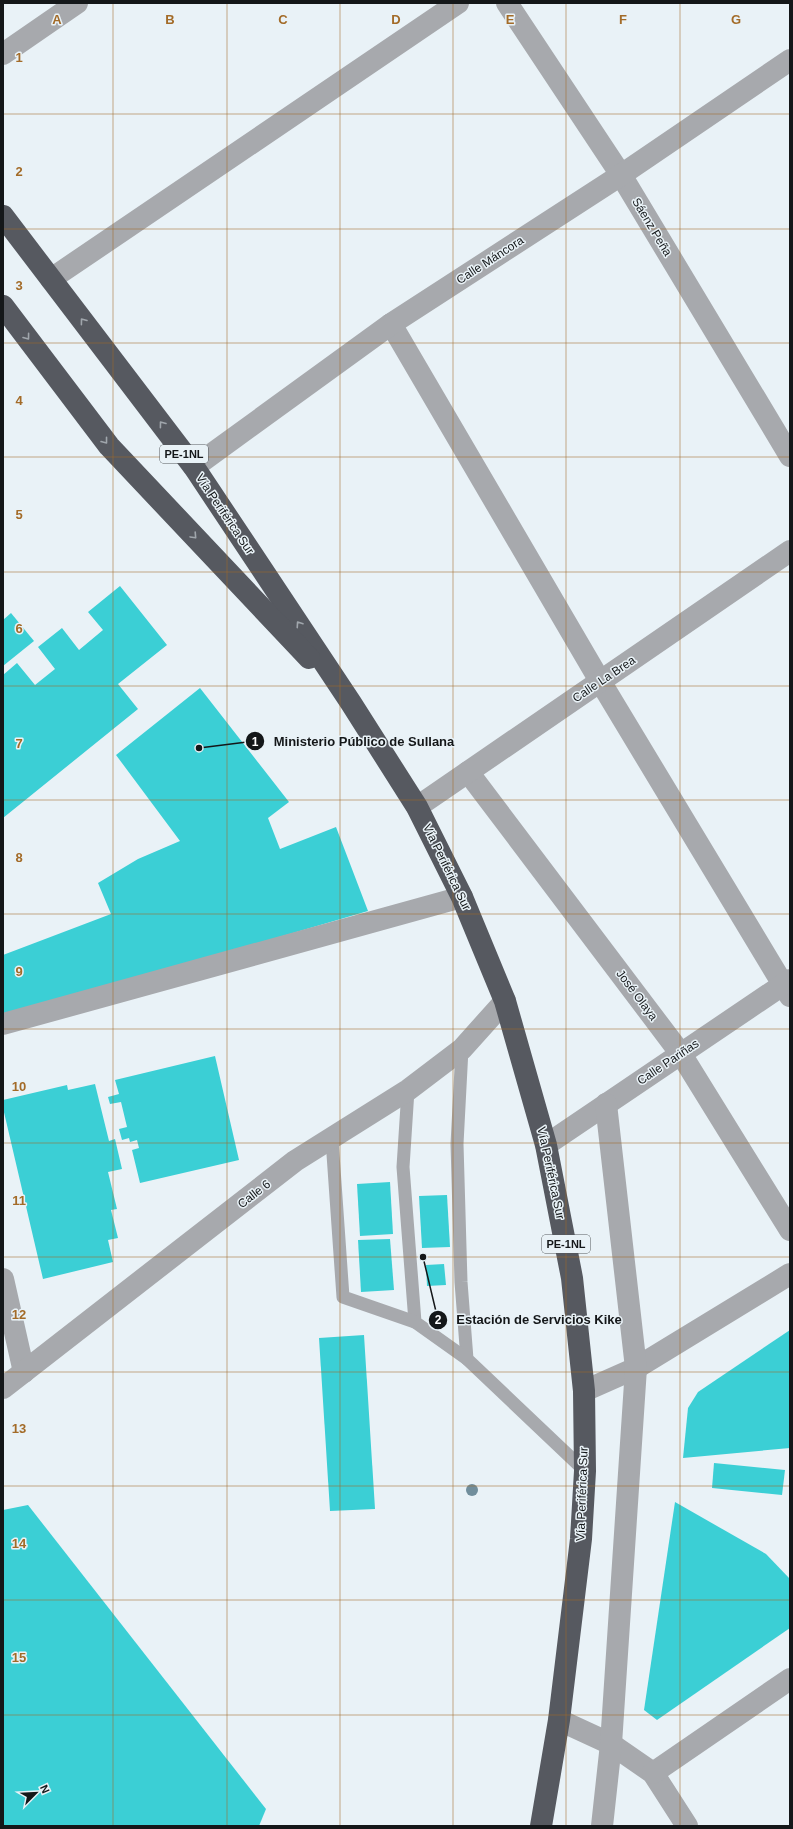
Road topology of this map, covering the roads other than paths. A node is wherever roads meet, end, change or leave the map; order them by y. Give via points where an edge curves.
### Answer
1 (77, 3) edge
2 (458, 3) edge
3 (507, 3) edge
4 (3, 54) edge
5 (790, 60) edge
6 (621, 175) junction
7 (3, 216) edge
8 (51, 279) junction
9 (3, 306) edge
10 (391, 324) junction
11 (790, 456) edge
12 (194, 467) junction
13 (790, 551) edge
14 (600, 681) junction
15 (351, 703) junction
16 (468, 772) junction
17 (418, 807) junction
18 (462, 897) junction
19 (788, 987) edge
20 (505, 1001) junction
21 (3, 1024) edge
22 (462, 1049) junction
23 (681, 1054) junction
24 (408, 1090) junction
25 (606, 1104) junction
26 (332, 1140) junction
27 (546, 1145) junction
28 (790, 1230) edge
29 (790, 1274) edge
30 (3, 1279) edge
31 (415, 1322) junction
32 (467, 1359) junction
33 (636, 1368) junction
34 (24, 1372) junction
35 (3, 1388) edge
36 (584, 1391) junction
37 (585, 1471) junction
38 (790, 1678) edge
39 (559, 1720) junction
40 (611, 1744) junction
41 (653, 1773) junction
42 (541, 1826) edge
43 (602, 1826) edge
44 (687, 1826) edge

1 - 4 street
2 - 8 street
3 - 6 street, Sáenz Peña
5 - 6 street, Calle Máncora
6 - 10 street, Calle Máncora
6 - 11 street, Sáenz Peña
7 - 8 highway, Vía Periférica Sur / PE-1NL
12 -> 8 highway, Vía Periférica Sur / PE-1NL
9 -> 15 highway, Vía Periférica Sur / PE-1NL via 109,446
10 - 12 street, Calle Máncora
10 - 14 street
15 -> 12 highway, Vía Periférica Sur / PE-1NL
13 - 14 street, Calle La Brea
14 - 16 street, Calle La Brea
14 - 19 street
15 - 17 highway, Vía Periférica Sur / PE-1NL
16 - 17 street, Calle La Brea
16 - 23 street, José Olaya
17 - 18 highway, Vía Periférica Sur / PE-1NL
18 - 20 highway, Vía Periférica Sur / PE-1NL
18 - 21 street
19 - 23 street, Calle Pariñas
20 - 22 street, Calle 6
20 - 27 highway, Vía Periférica Sur / PE-1NL
22 - 24 street, Calle 6
22 - 32 lane via 457,1144 461,1282
23 - 25 street, Calle Pariñas
23 - 28 street, José Olaya
24 - 26 street, Calle 6
24 - 31 lane via 403,1167
25 - 27 street, Calle Pariñas
25 - 33 street
26 - 31 lane via 343,1297
26 - 34 street, Calle 6 via 296,1161
27 - 36 highway, Vía Periférica Sur / PE-1NL via 572,1278
29 - 33 street
30 - 34 street
31 - 32 lane
32 - 37 lane
33 - 36 street
33 - 40 street
34 - 35 street, Calle 6
36 - 37 highway, Vía Periférica Sur / PE-1NL
37 - 39 highway, Vía Periférica Sur / PE-1NL via 581,1539
38 - 41 street
39 - 40 street
39 - 42 highway, Vía Periférica Sur / PE-1NL
40 - 41 street
40 - 43 street
41 - 44 street

